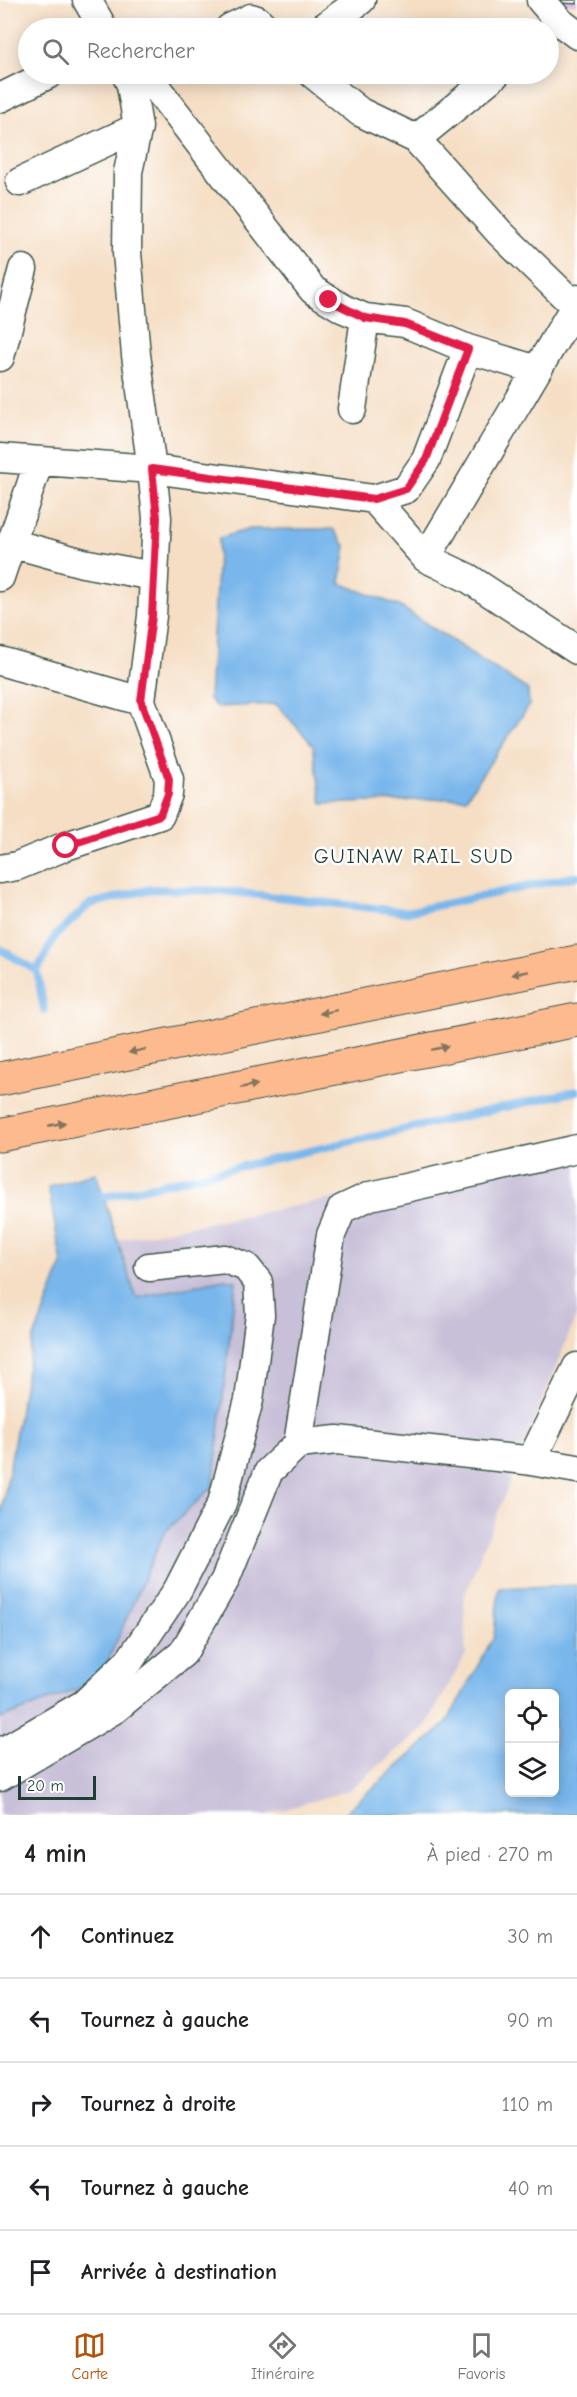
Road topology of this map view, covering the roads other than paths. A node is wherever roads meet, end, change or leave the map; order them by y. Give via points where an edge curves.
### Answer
1 (87, 0) edge
2 (361, 0) edge
3 (541, 0) edge
4 (97, 18) edge
5 (337, 18) edge
6 (554, 18) edge
7 (29, 84) edge
8 (140, 84) edge
9 (146, 84) edge
10 (325, 84) edge
11 (484, 84) edge
12 (0, 98) edge
13 (138, 127) junction
14 (416, 139) junction
15 (20, 182) dead end
16 (23, 269) dead end
17 (576, 305) edge
18 (365, 318) junction
19 (468, 349) junction
20 (0, 357) edge
21 (537, 370) junction
22 (352, 409) dead end
23 (0, 458) edge
24 (39, 461) junction
25 (152, 469) junction
26 (374, 499) junction
27 (11, 543) junction
28 (426, 558) junction
29 (153, 576) junction
30 (0, 577) edge
31 (577, 650) edge
32 (0, 661) edge
33 (141, 701) junction
34 (0, 869) edge
35 (577, 962) edge
36 (577, 1020) edge
37 (0, 1079) edge
38 (0, 1135) edge
39 (577, 1149) edge
40 (149, 1267) dead end
41 (577, 1367) edge
42 (298, 1444) junction
43 (531, 1461) junction
44 (577, 1469) edge
45 (0, 1753) edge
46 (0, 1778) edge

1 - 4 street
2 - 5 street
3 - 6 street
7 - 12 street
8 - 13 street
9 - 18 street via 313,290
10 - 14 street via 360,112
11 - 14 street
13 - 15 street
13 - 25 street via 128,172 127,253
14 - 17 street via 500,233
16 - 20 street
17 - 21 street
18 - 19 street via 405,324
18 - 22 street
19 - 21 street
19 - 26 street via 426,460 406,489
21 - 28 street
23 - 24 street
24 - 25 street
24 - 27 street
25 - 26 street
25 - 29 street via 157,518
26 - 28 street
27 - 29 street via 82,563
27 - 30 street
28 - 31 street via 468,578
29 - 33 street
32 - 33 street
33 - 34 street via 169,779 160,815
35 -> 37 highway
38 -> 36 highway
39 - 42 street via 370,1196 342,1209 331,1235
40 - 45 street via 225,1259 246,1267 258,1282 260,1315 249,1400 222,1503 177,1591 130,1660 84,1704
41 - 43 street
42 - 43 street via 338,1440
42 - 46 street via 269,1471 225,1580 183,1653 115,1709
43 - 44 street

